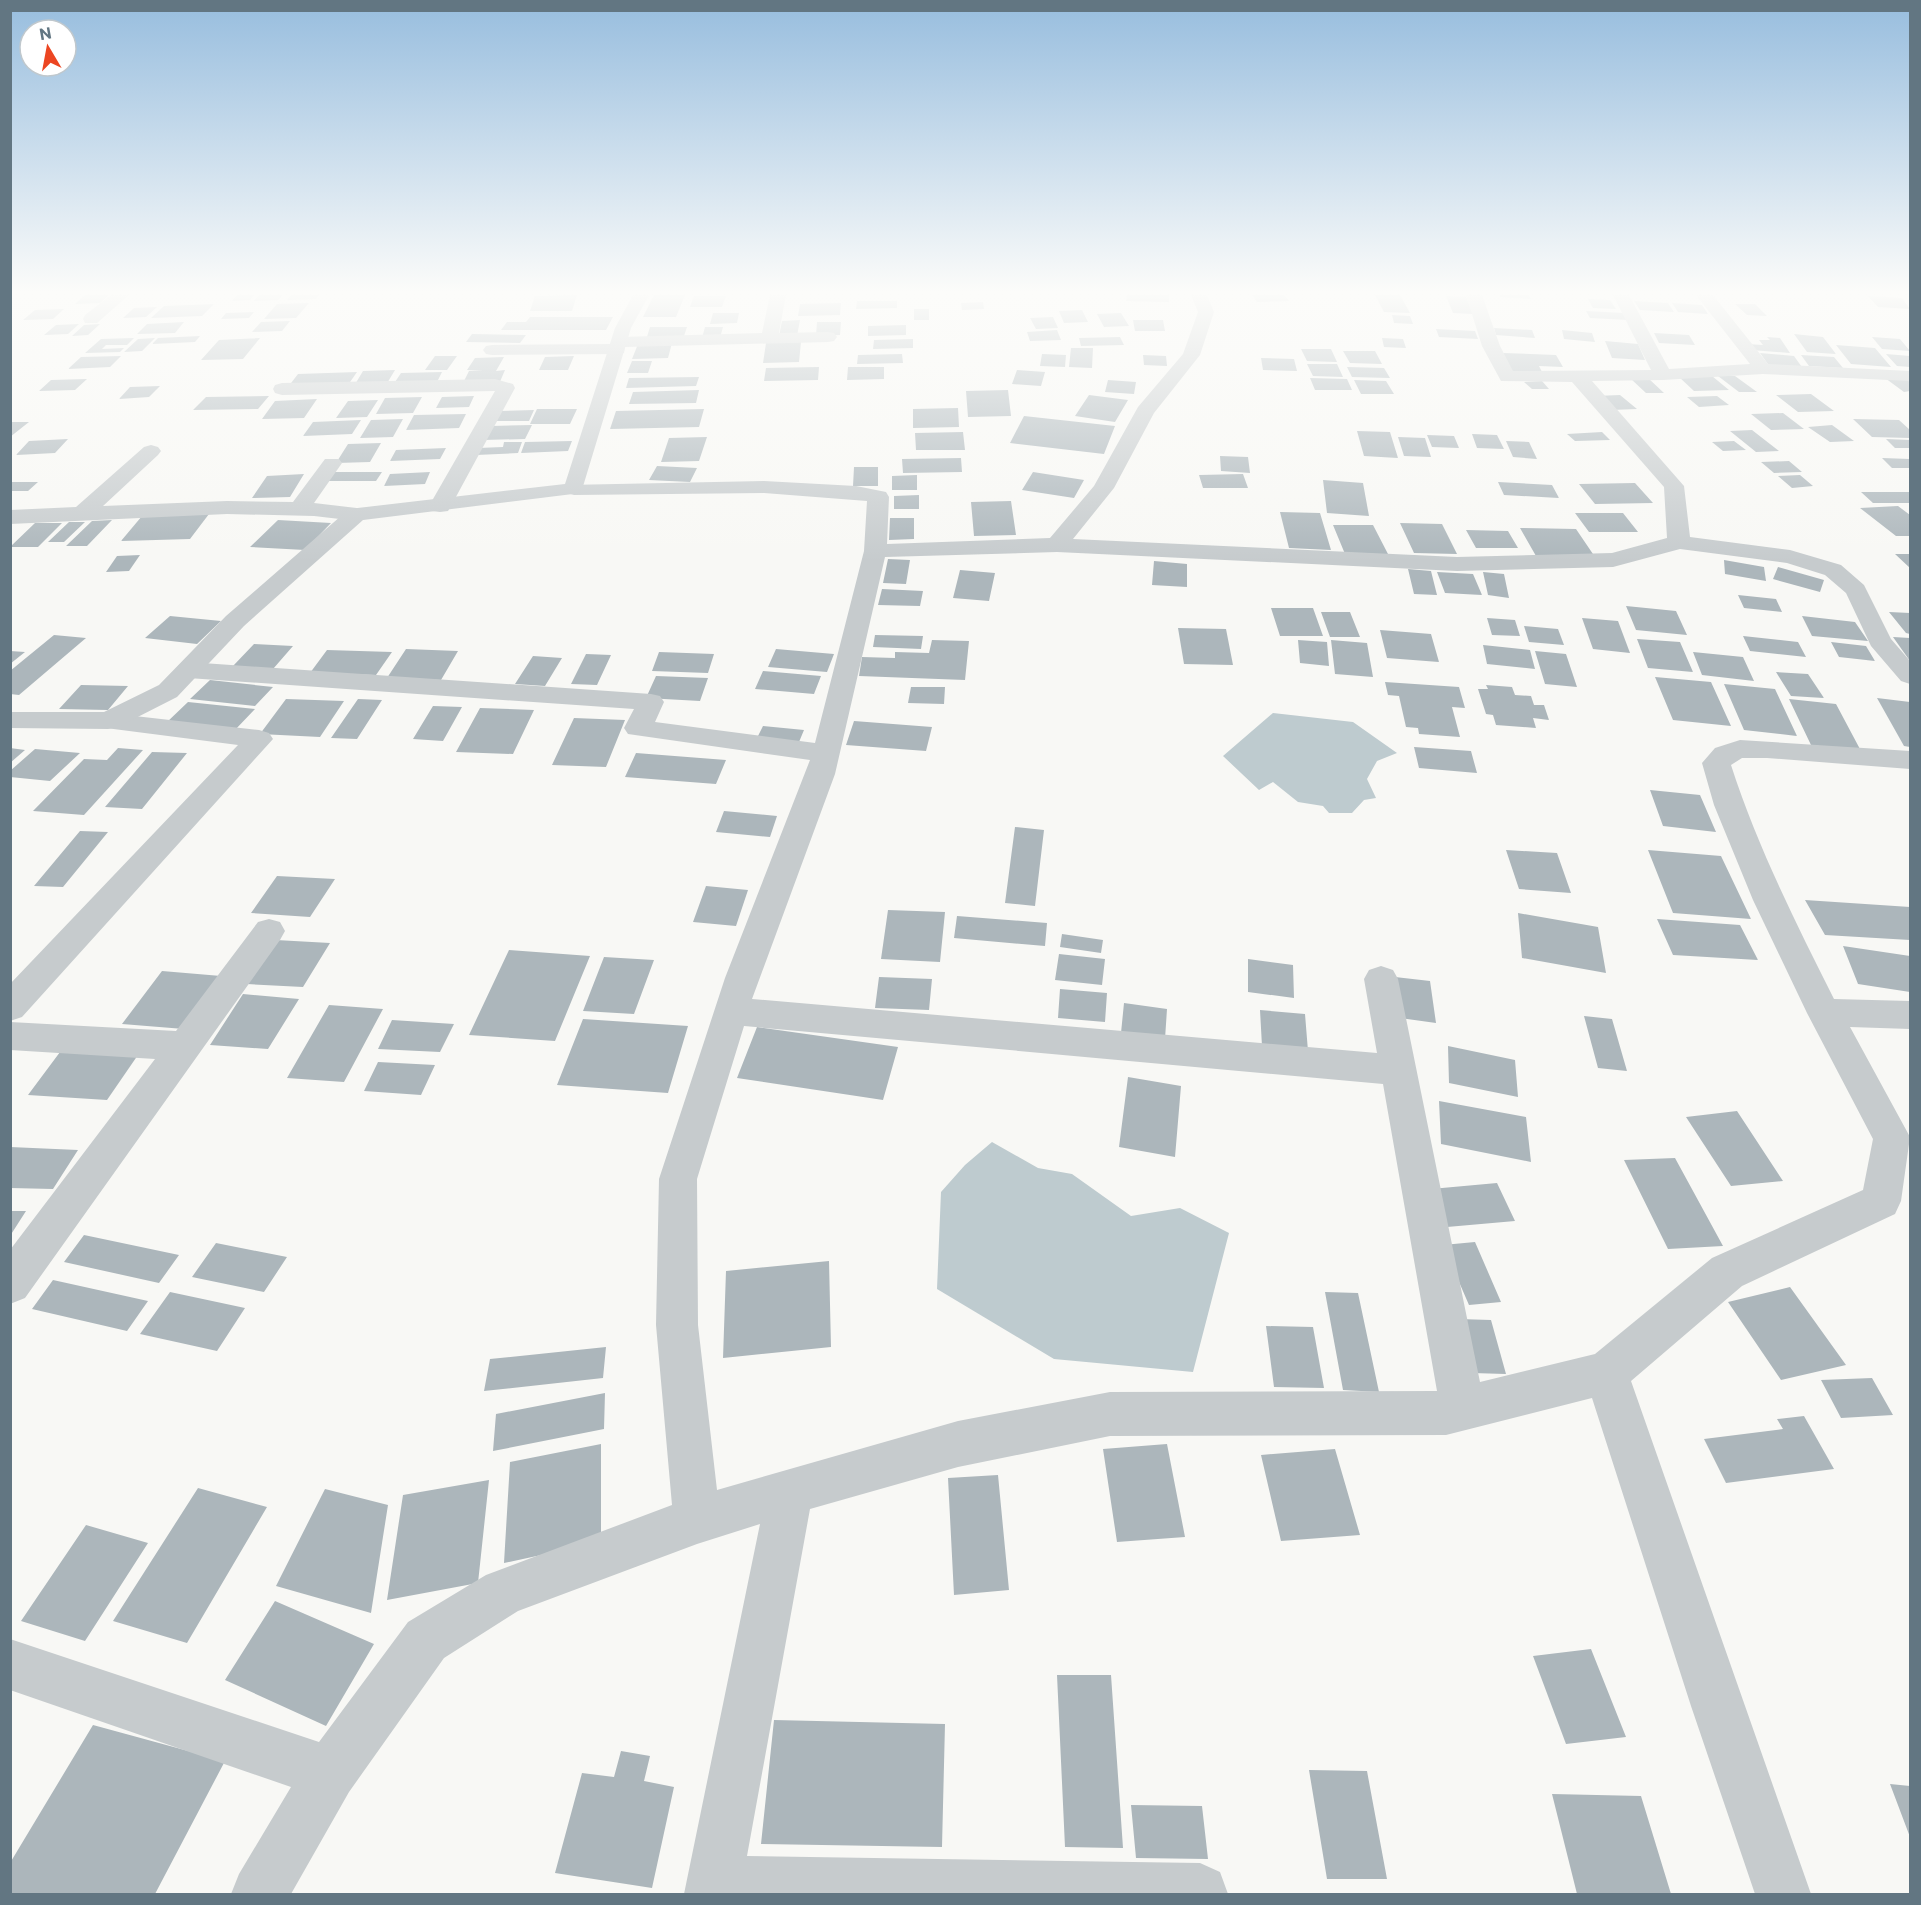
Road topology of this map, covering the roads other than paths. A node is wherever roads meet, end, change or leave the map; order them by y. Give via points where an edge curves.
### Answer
1 (607, 384) edge
2 (1167, 384) edge
3 (1584, 384) edge
4 (282, 389) dead end
5 (151, 451) dead end
6 (332, 463) dead end
7 (574, 489) junction
8 (440, 506) junction
9 (299, 509) junction
10 (81, 514) junction
11 (357, 514) junction
12 (10, 517) edge
13 (1679, 542) junction
14 (1057, 545) junction
15 (875, 551) junction
16 (188, 670) junction
17 (1911, 676) edge
18 (10, 720) edge
19 (108, 721) junction
20 (826, 753) junction
21 (1911, 760) edge
22 (269, 931) dead end
23 (1381, 979) dead end
24 (10, 1007) edge
25 (731, 1011) junction
26 (1824, 1013) junction
27 (1911, 1015) edge
28 (10, 1036) edge
29 (184, 1046) junction
30 (1399, 1070) junction
31 (10, 1284) edge
32 (1606, 1373) junction
33 (1463, 1409) junction
34 (790, 1491) junction
35 (697, 1520) junction
36 (10, 1665) edge
37 (330, 1773) junction
38 (714, 1889) edge
39 (1200, 1892) dead end
40 (260, 1894) edge
41 (1783, 1894) edge

1 - 7 street
2 - 14 street via 1145,411 1104,488
3 - 13 street via 1674,486
4 - 8 street via 506,388
5 - 10 street
6 - 9 street
7 - 8 street
7 - 15 street via 764,487 878,496
8 - 11 street
9 - 10 street via 215,506
9 - 11 street
10 - 12 street
11 - 16 street via 235,621
13 - 14 street via 1612,560 1457,564
13 - 17 street via 1790,557 1833,570 1857,590 1880,641
14 - 15 street
15 - 20 street
16 - 19 street via 168,691
16 - 20 street via 651,702 638,728
18 - 19 street
19 - 24 street via 260,740
20 - 25 street
21 - 26 street via 1740,749 1725,754 1716,764 1768,900
22 - 29 street
23 - 30 street
25 - 30 street
25 - 35 street via 678,1179 677,1325
26 - 27 street
26 - 32 street via 1892,1138 1881,1201 1726,1272
28 - 29 street
29 - 31 street
30 - 33 street
32 - 33 street
32 - 41 street
33 - 34 street via 1446,1413 1110,1414 958,1444
34 - 35 street
34 - 38 street
35 - 37 street via 503,1592 426,1640
36 - 37 street
37 - 40 street
38 - 39 street

